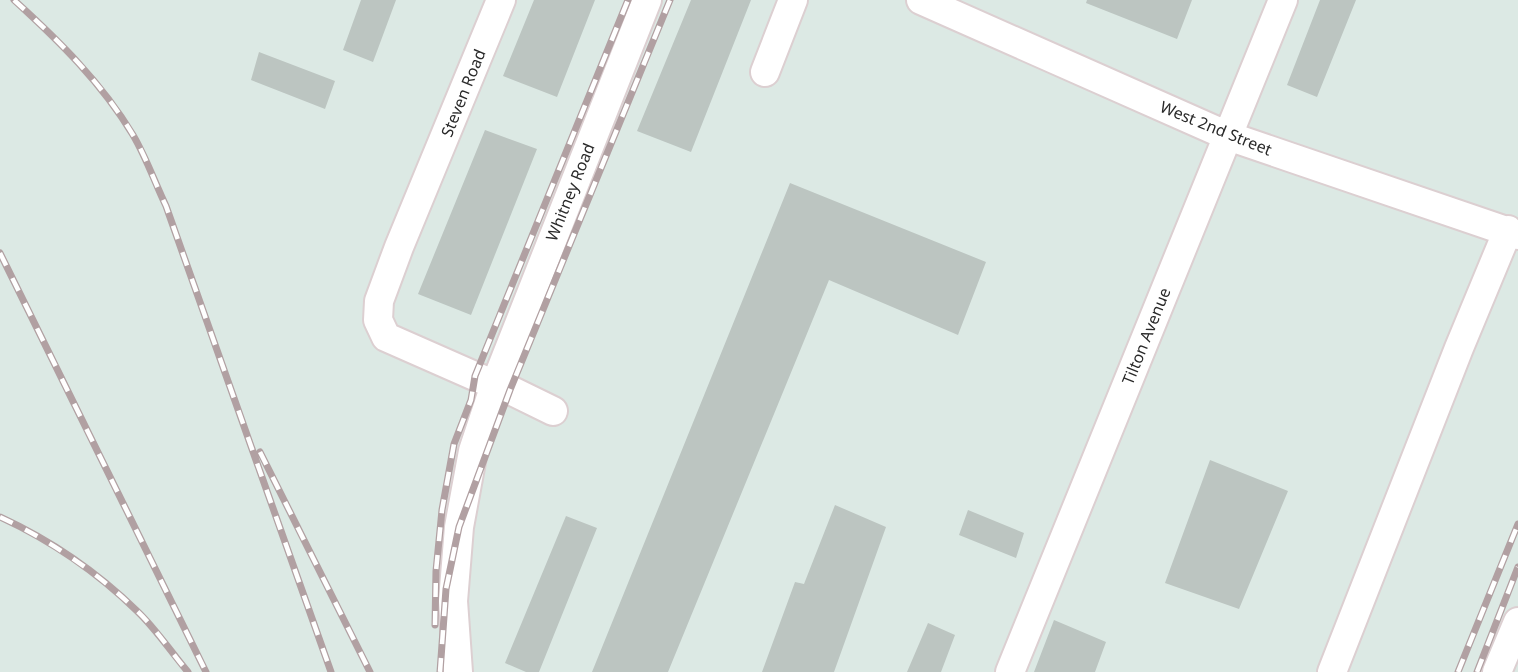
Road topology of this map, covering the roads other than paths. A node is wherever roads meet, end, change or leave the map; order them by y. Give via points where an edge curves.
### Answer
1 (501, 0) edge
2 (647, 0) edge
3 (793, 0) edge
4 (921, 0) edge
5 (1283, 0) edge
6 (765, 72) dead end
7 (1228, 136) junction
8 (1513, 232) edge
9 (495, 385) junction
10 (553, 411) dead end
11 (1518, 622) edge
12 (458, 672) edge
13 (1010, 672) edge
14 (1332, 672) edge
15 (1497, 672) edge

1 - 9 street, Steven Road via 424,186 380,301 378,320 386,337
2 - 9 street, Whitney Road
3 - 6 street
4 - 7 street, West 2nd Street
5 - 7 street, Tilton Avenue
7 - 8 street, West 2nd Street
7 - 13 street, Tilton Avenue
8 - 14 street via 1459,348
9 - 10 street
9 - 12 street, Whitney Road via 473,451 459,527 453,601
11 - 15 street

